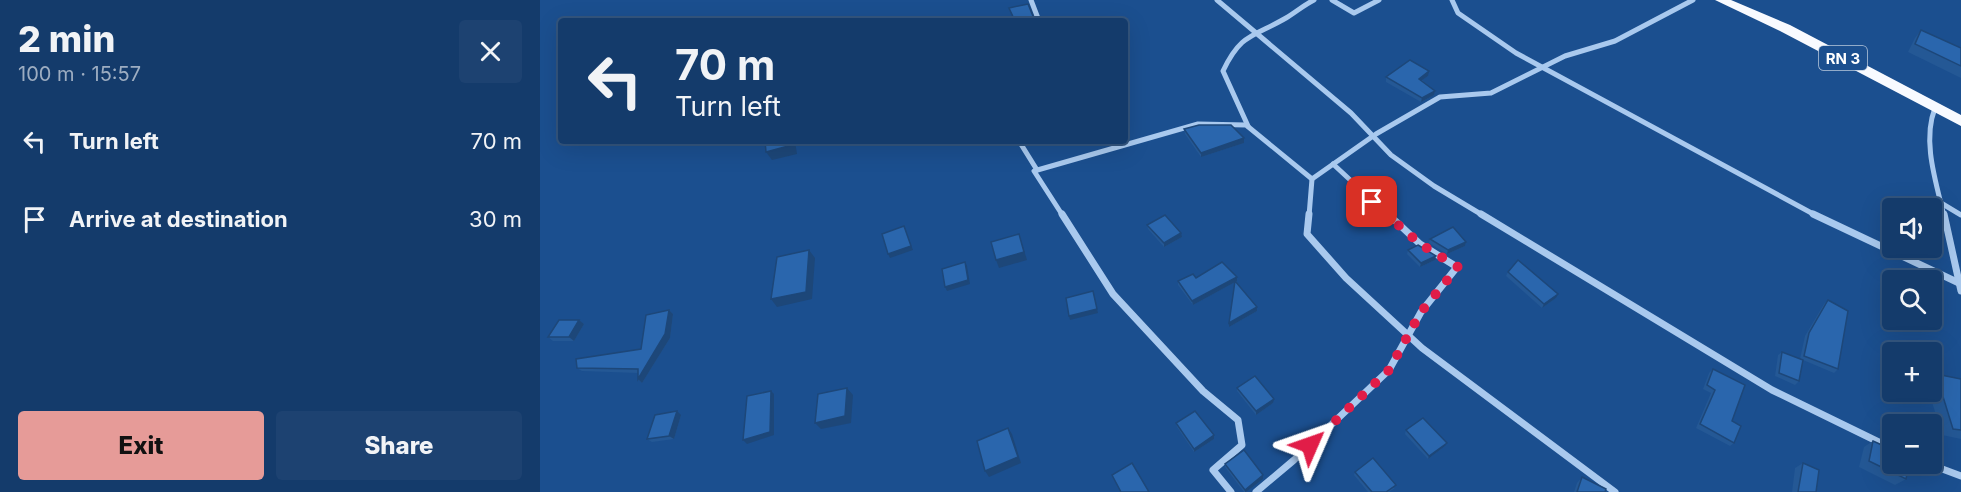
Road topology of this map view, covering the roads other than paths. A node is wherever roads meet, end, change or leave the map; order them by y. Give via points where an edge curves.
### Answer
1 (1031, 0) edge
2 (1217, 0) edge
3 (1314, 0) edge
4 (1332, 0) edge
5 (1379, 0) edge
6 (1452, 0) edge
7 (1693, 0) edge
8 (1721, 0) edge
9 (1038, 18) edge
10 (1253, 31) junction
11 (1542, 68) junction
12 (1935, 108) junction
13 (1961, 122) edge
14 (1248, 126) junction
15 (1373, 136) junction
16 (1021, 144) edge
17 (1334, 164) junction
18 (1037, 170) junction
19 (1312, 178) junction
20 (1940, 198) edge
21 (1942, 204) edge
22 (1942, 207) edge
23 (1961, 215) edge
24 (1959, 283) junction
25 (1961, 291) edge
26 (1408, 335) junction
27 (1882, 444) edge
28 (1942, 469) edge
29 (1961, 477) edge
30 (1232, 492) edge
31 (1256, 492) edge
32 (1615, 492) edge

1 - 9 street
2 - 10 street
3 - 10 street via 1284,19
4 - 5 street via 1354,13
6 - 11 street via 1458,13
7 - 11 street via 1615,41 1565,56
8 - 12 highway, RN 3 via 1785,28
10 - 14 street via 1232,50 1223,71
10 - 15 street
11 - 15 street via 1491,93 1440,97
11 - 24 street via 1802,209
12 - 13 highway, RN 3
12 - 20 street via 1930,121 1931,153
14 - 18 street via 1198,124
14 - 19 street
15 - 17 street
15 - 27 street via 1434,186 1522,240 1772,390
16 - 18 street
17 - 19 street
17 - 26 street via 1420,244 1458,267 1421,312
18 - 30 street via 1034,171 1113,294 1203,391 1238,420 1242,445 1213,470
19 - 26 street via 1308,234 1346,278
21 - 23 street
22 - 24 street
24 - 25 street
26 - 31 street via 1389,370
26 - 32 street
28 - 29 street

